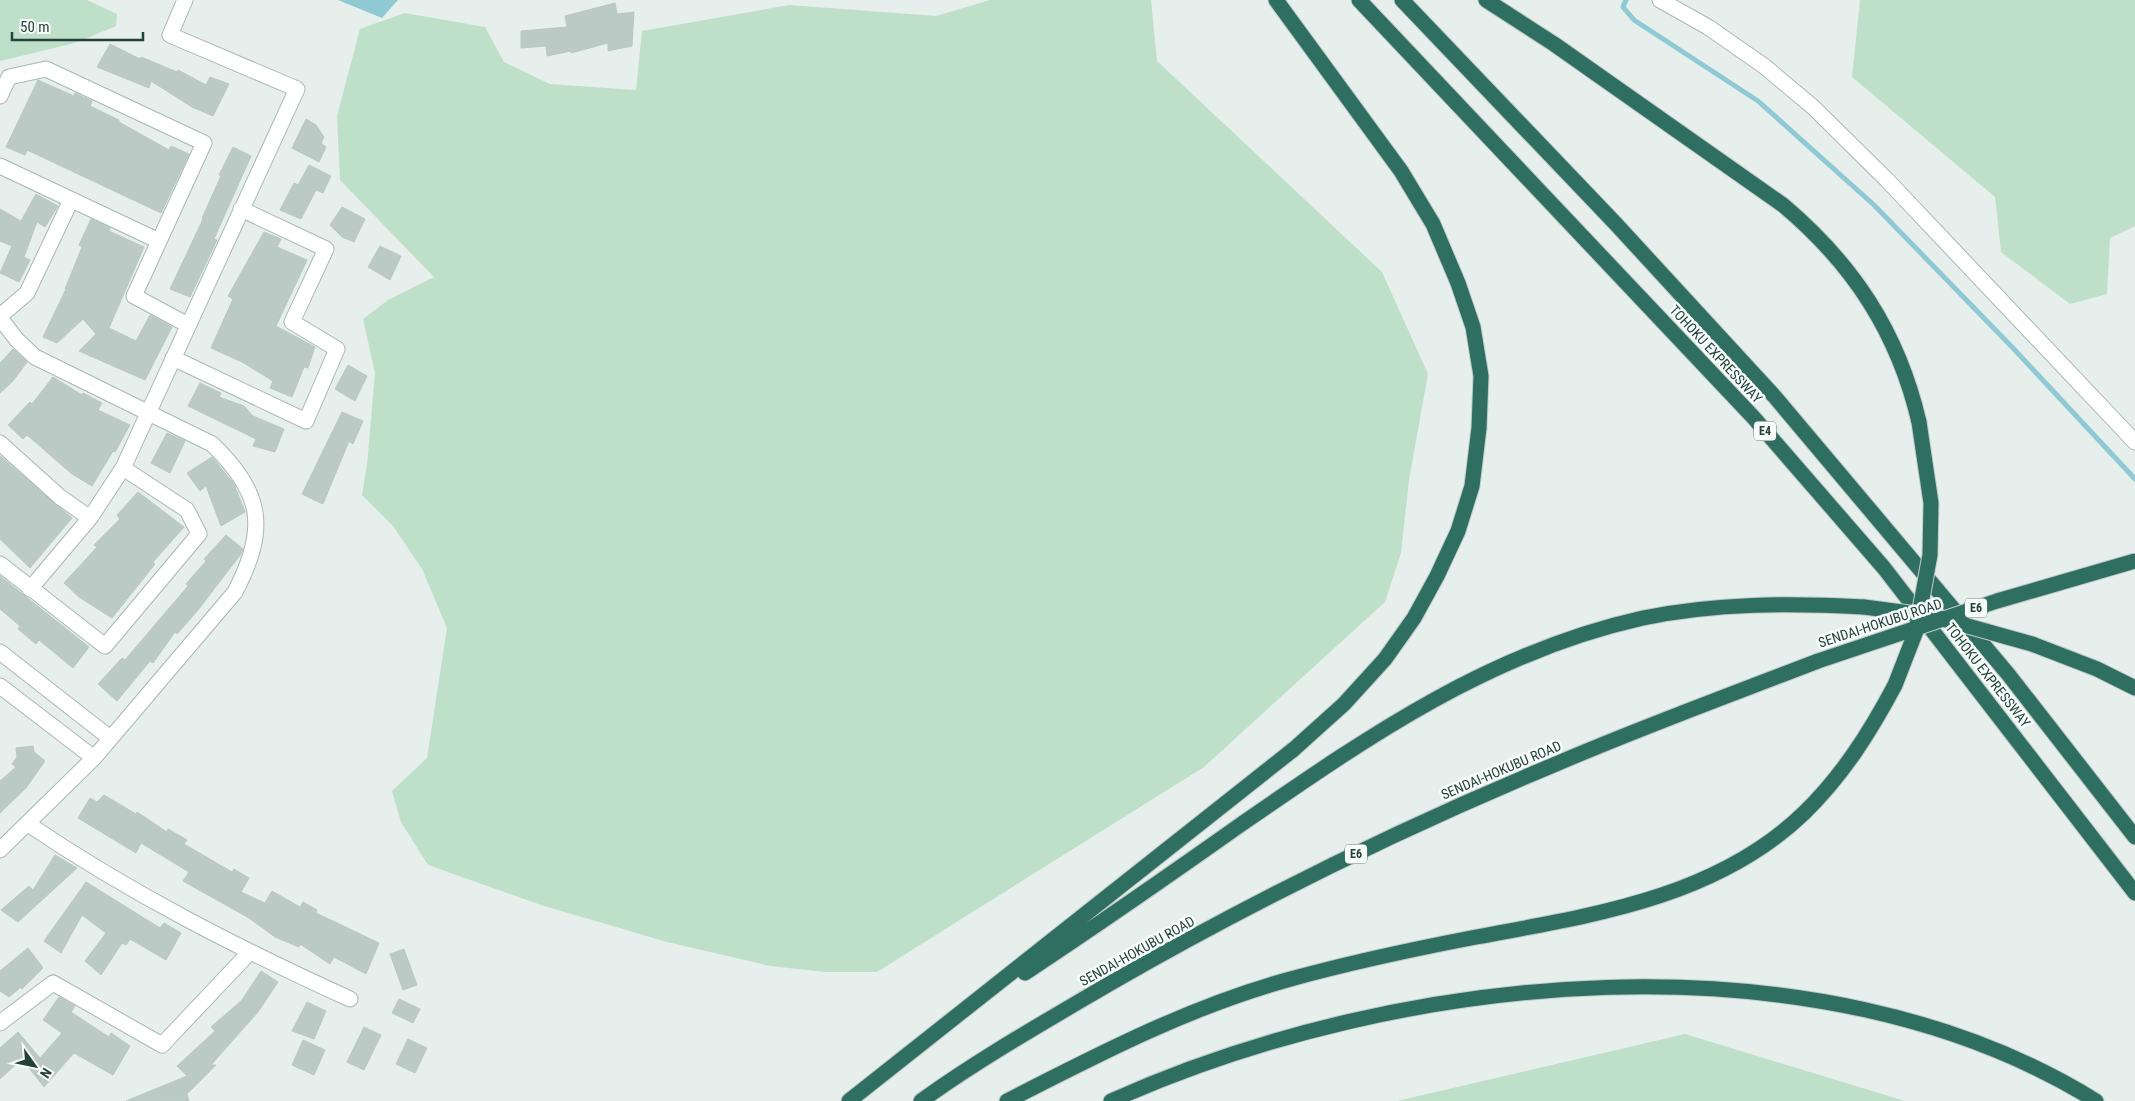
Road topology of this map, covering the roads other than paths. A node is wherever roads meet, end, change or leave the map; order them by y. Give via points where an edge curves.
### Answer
1 (185, 0) edge
2 (1276, 0) edge
3 (1359, 0) edge
4 (1402, 0) edge
5 (1486, 0) edge
6 (1660, 0) edge
7 (0, 96) edge
8 (0, 166) edge
9 (71, 200) junction
10 (241, 209) junction
11 (159, 241) junction
12 (0, 317) edge
13 (188, 325) junction
14 (173, 358) junction
15 (148, 413) junction
16 (2135, 442) edge
17 (0, 443) edge
18 (123, 468) junction
19 (90, 518) junction
20 (2135, 561) edge
21 (0, 564) edge
22 (30, 589) junction
23 (0, 652) edge
24 (0, 686) edge
25 (2135, 688) edge
26 (110, 738) junction
27 (94, 758) junction
28 (28, 824) junction
29 (2135, 837) edge
30 (0, 850) edge
31 (2135, 893) edge
32 (248, 953) junction
33 (350, 999) dead end
34 (0, 1023) edge
35 (945, 1026) junction
36 (849, 1101) edge
37 (921, 1101) edge
38 (1007, 1101) edge
39 (1111, 1101) edge
40 (2096, 1101) edge

1 - 10 street via 170,35 297,89
2 - 35 highway via 1401,171 1433,224 1458,283 1473,327 1481,376 1479,428 1469,495 1458,531 1414,618 1385,659 1344,704 1294,749
3 - 31 highway, TOHOKU EXPRESSWAY / E4 via 1754,418 1884,568
4 - 29 highway, TOHOKU EXPRESSWAY / E4 via 1615,223 1774,397 2008,674
5 - 38 highway, bridge via 1783,205 1839,258 1885,329 1905,373 1919,422 1931,503 1930,554 1916,631 1895,685 1870,733 1838,777 1803,814 1768,842 1724,870 1674,892 1619,909 1424,947 1285,981 1207,1007 1129,1040
6 - 16 street via 1708,27 1764,66 1813,107 1887,180
7 - 11 street via 9,78 46,69 204,143
8 - 9 street
9 - 11 street
9 - 12 street via 27,293
10 - 13 street
10 - 14 street via 326,248 292,322 337,349 306,421
11 - 13 street via 134,296
12 - 15 street via 35,357
13 - 14 street
14 - 15 street
15 - 18 street
15 - 26 street via 212,444 234,465 250,491 257,526 247,566 235,592
17 - 19 street
18 - 19 street
18 - 22 street via 187,510 199,534 105,646
19 - 22 street
20 - 37 highway, SENDAI-HOKUBU ROAD / E6, bridge via 1997,601 1818,660 1557,763 1429,819 1311,875 1168,951 1044,1022
21 - 22 street
23 - 26 street
24 - 27 street
25 - 35 highway, bridge via 2097,669 2032,644 1932,616 1864,607 1784,604 1700,609 1644,618 1587,633 1516,659 1444,692 1375,733 1114,914
26 - 27 street
27 - 28 street
28 - 30 street
28 - 32 street via 97,869
32 - 33 street
32 - 34 street via 162,1045 53,983
35 - 36 highway
39 - 40 highway via 1162,1078 1268,1042 1369,1016 1463,1000 1566,990 1692,987 1780,994 1864,1009 1943,1030 2014,1057

